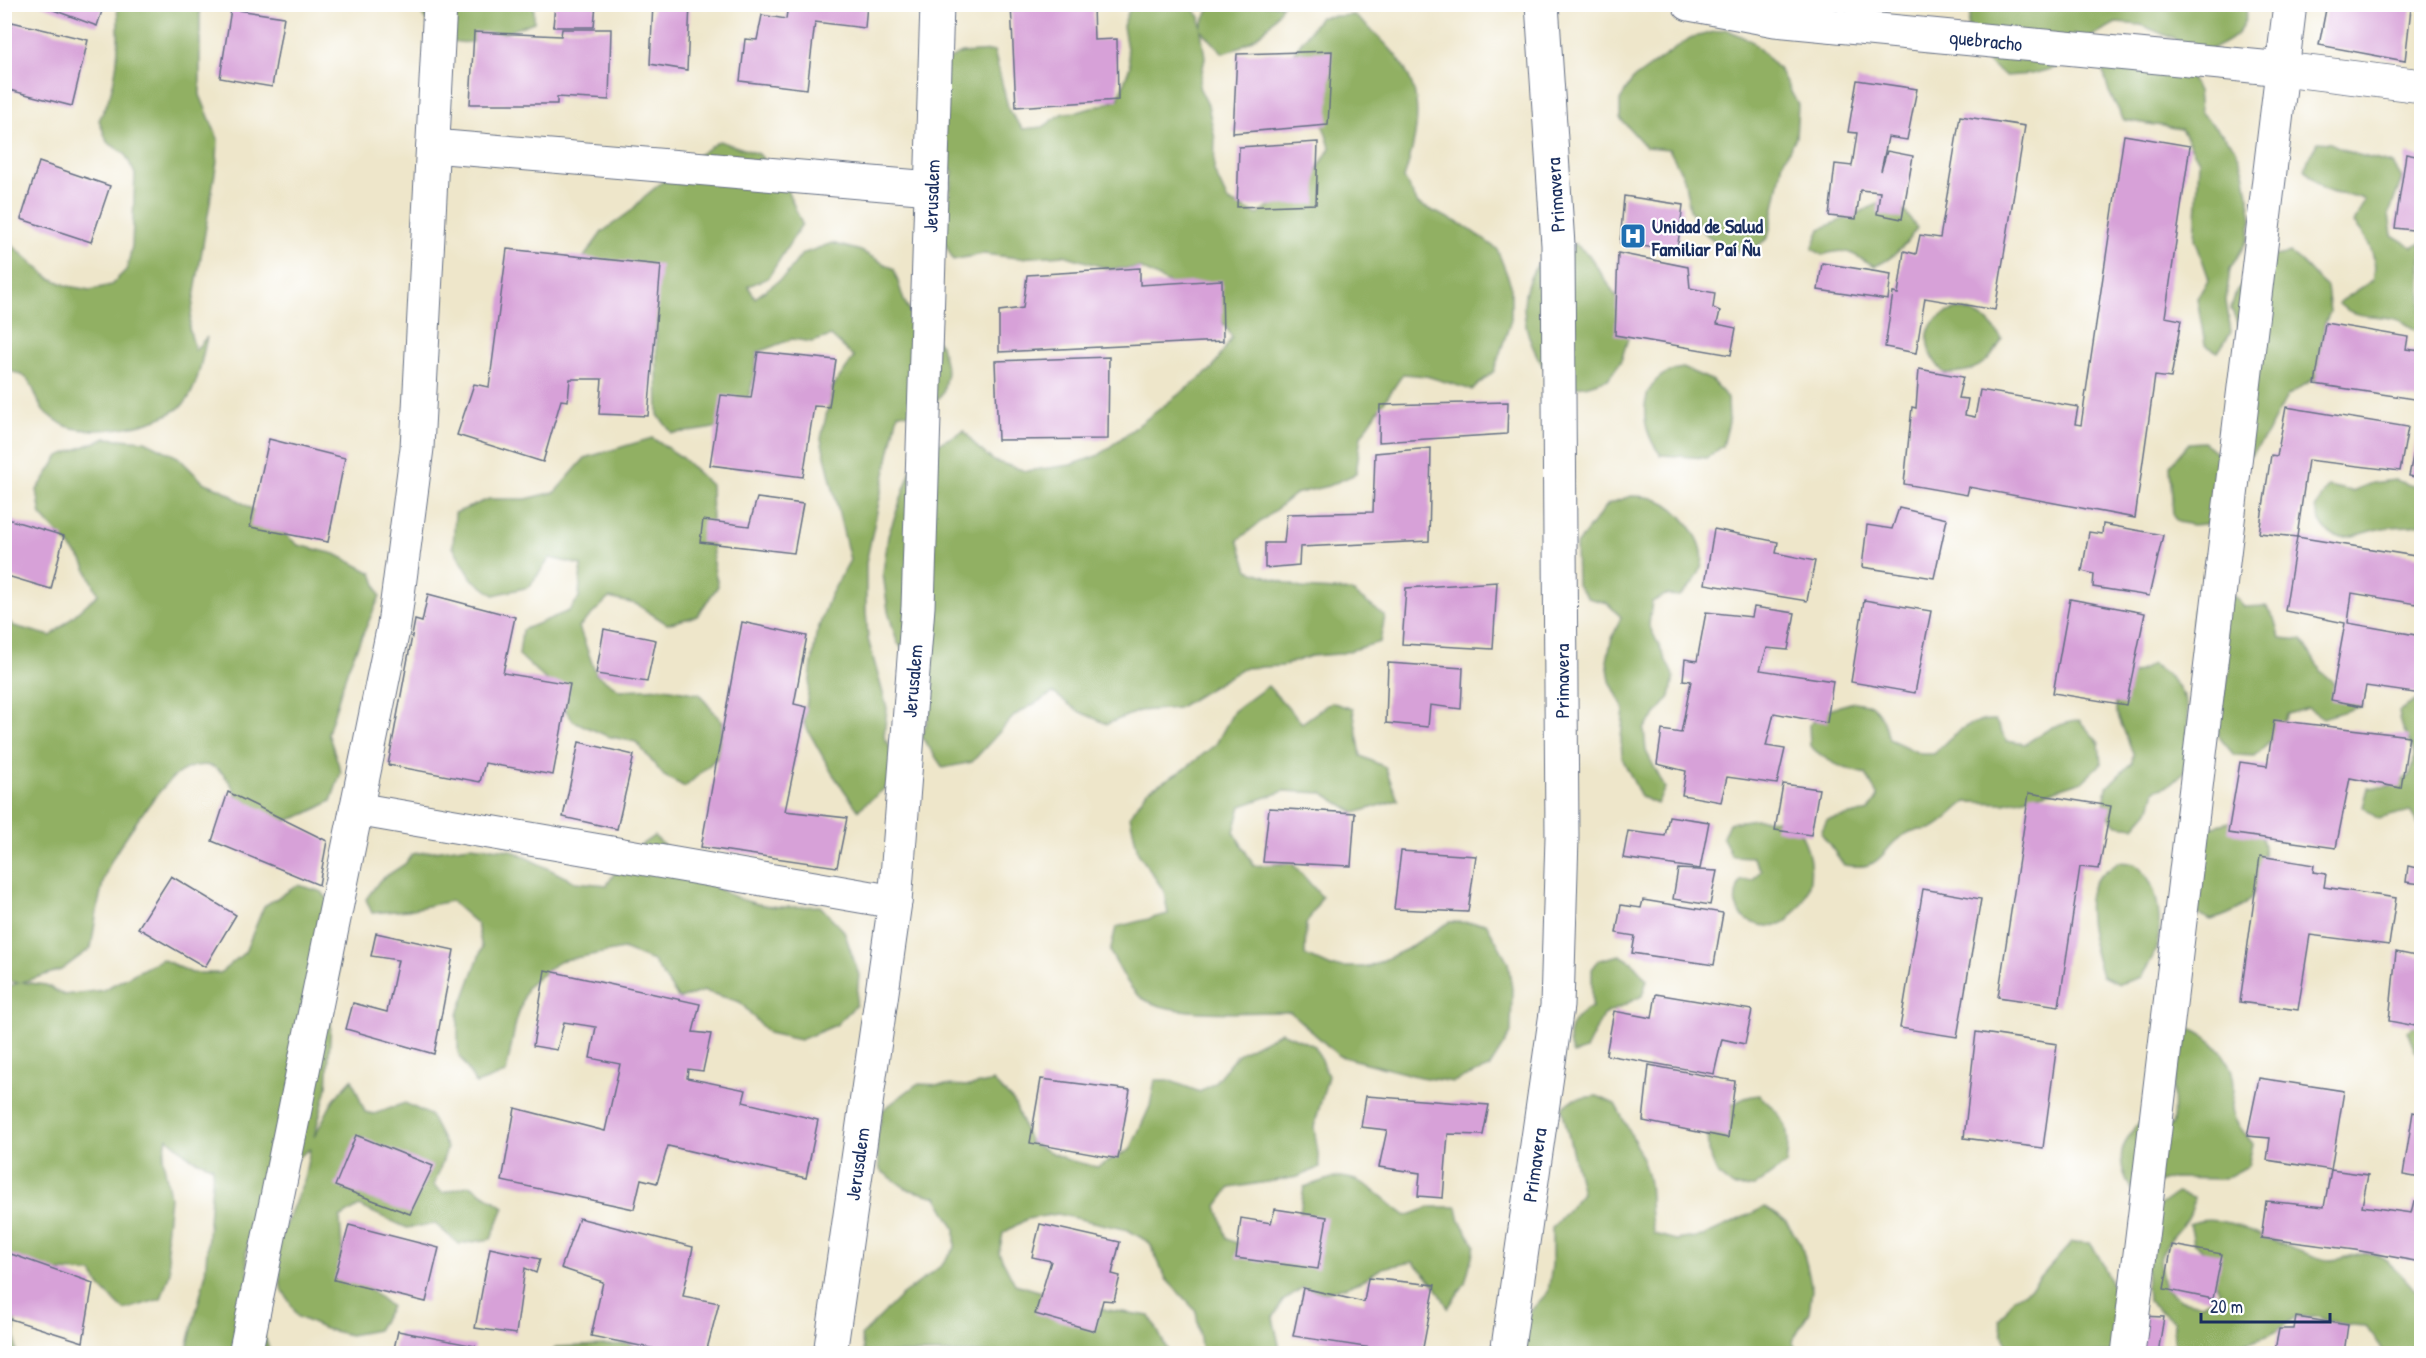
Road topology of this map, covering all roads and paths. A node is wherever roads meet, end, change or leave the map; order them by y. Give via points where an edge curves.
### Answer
1 (440, 4) edge
2 (937, 4) edge
3 (1542, 4) edge
4 (1689, 4) edge
5 (2290, 4) edge
6 (2283, 69) junction
7 (2421, 86) edge
8 (433, 146) junction
9 (931, 188) junction
10 (356, 809) junction
11 (895, 902) junction
12 (245, 1353) edge
13 (830, 1353) edge
14 (1507, 1353) edge
15 (2128, 1353) edge

1 - 8 street
2 - 9 street, Jerusalem
3 - 14 street, Primavera via 1558,244 1562,837 1557,1006
4 - 6 street, quebracho via 1776,20
5 - 6 street
6 - 7 street, quebracho
6 - 15 street
8 - 9 street
8 - 10 street via 417,448 394,625
9 - 11 street, Jerusalem via 918,607
10 - 11 street
10 - 12 street
11 - 13 street, Jerusalem

